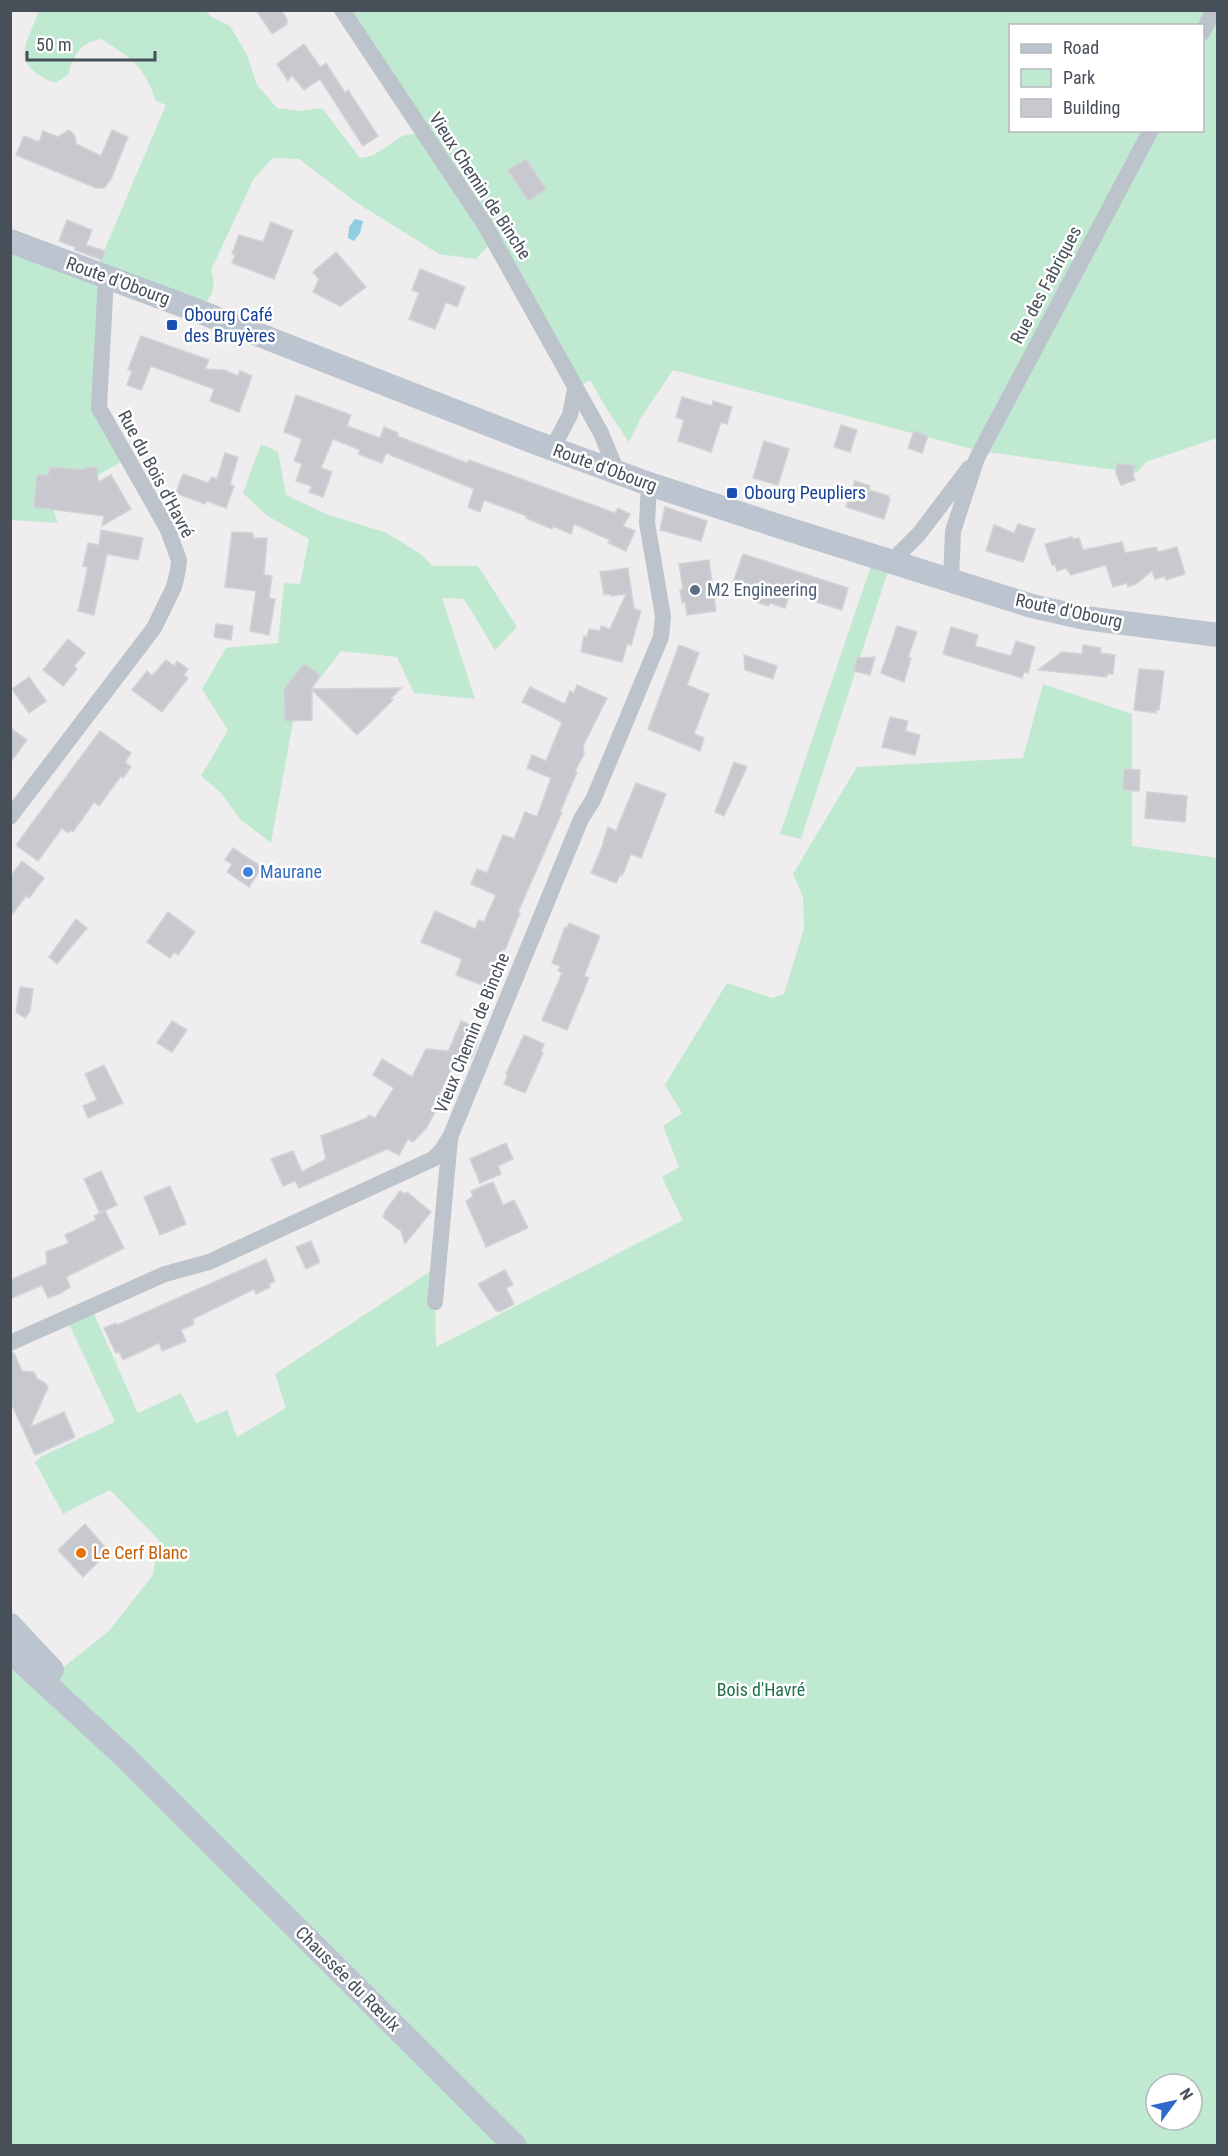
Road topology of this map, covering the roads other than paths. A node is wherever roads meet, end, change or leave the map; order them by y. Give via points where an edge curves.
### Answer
1 (342, 10) edge
2 (1214, 10) edge
3 (1204, 31) edge
4 (1150, 132) edge
5 (10, 241) edge
6 (106, 277) junction
7 (575, 389) junction
8 (552, 449) junction
9 (977, 458) junction
10 (617, 472) junction
11 (649, 484) junction
12 (891, 562) junction
13 (951, 580) junction
14 (1218, 635) edge
15 (10, 817) edge
16 (451, 1135) junction
17 (435, 1302) dead end
18 (10, 1343) edge
19 (10, 1625) edge
20 (10, 1651) edge
21 (180, 1813) junction
22 (515, 2145) edge

1 - 7 street, Vieux Chemin de Binche via 484,225
2 - 3 street
4 - 9 street, Rue des Fabriques
5 - 6 main road, Route d'Obourg
6 - 8 main road, Route d'Obourg
6 - 15 street, Rue du Bois d'Havré via 99,408 167,528 179,560 178,570 154,628
7 - 8 street via 570,416
7 - 10 street, Vieux Chemin de Binche via 601,433
8 - 10 main road, Route d'Obourg
9 - 12 street, Rue des Fabriques via 919,534
9 - 13 street, Rue des Fabriques via 953,531
10 - 11 main road, Route d'Obourg
11 - 12 main road, Route d'Obourg
11 - 16 street, Vieux Chemin de Binche via 647,523 663,616 661,637
12 - 13 main road, Route d'Obourg
13 - 14 main road, Route d'Obourg via 1084,618
16 - 17 street
16 - 18 street, Vieux Chemin de Binche via 433,1159 209,1262 165,1274
19 - 21 main road, Chaussée du Rœulx
20 - 21 main road, Chaussée du Rœulx
21 - 22 main road, Chaussée du Rœulx

